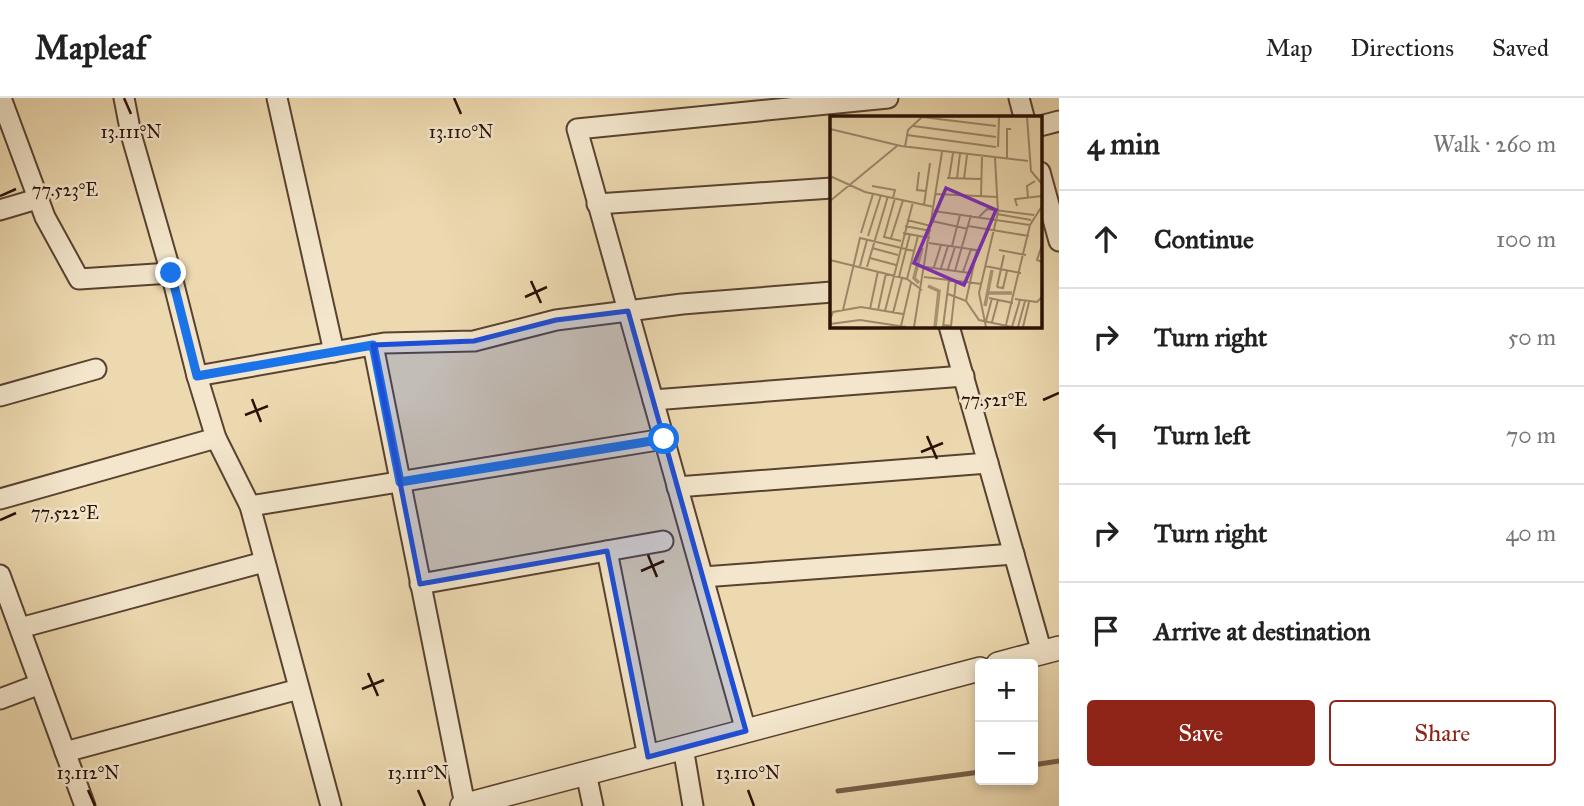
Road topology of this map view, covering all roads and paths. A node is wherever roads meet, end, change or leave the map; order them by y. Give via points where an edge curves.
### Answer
1 (1, 98) edge
2 (124, 98) edge
3 (276, 98) edge
4 (887, 98) edge
5 (1019, 98) edge
6 (892, 116) edge
7 (1024, 116) edge
8 (1059, 121) edge
9 (1042, 125) edge
10 (1042, 178) edge
11 (830, 188) edge
12 (37, 199) junction
13 (597, 204) junction
14 (0, 210) edge
15 (1056, 217) edge
16 (1059, 241) edge
17 (171, 273) junction
18 (830, 292) edge
19 (628, 311) junction
20 (949, 327) edge
21 (373, 345) junction
22 (334, 352) junction
23 (96, 369) dead end
24 (197, 376) junction
25 (964, 376) junction
26 (0, 396) edge
27 (653, 400) junction
28 (216, 438) junction
29 (664, 439) junction
30 (988, 463) junction
31 (400, 482) junction
32 (677, 487) junction
33 (0, 499) edge
34 (250, 506) junction
35 (663, 541) dead end
36 (607, 551) junction
37 (1014, 554) junction
38 (264, 562) junction
39 (0, 575) edge
40 (703, 577) junction
41 (421, 584) junction
42 (6, 606) edge
43 (20, 628) junction
44 (1051, 650) edge
45 (1017, 659) edge
46 (975, 670) edge
47 (40, 684) junction
48 (299, 690) junction
49 (0, 699) edge
50 (746, 731) junction
51 (683, 747) junction
52 (65, 752) junction
53 (648, 757) junction
54 (586, 773) junction
55 (523, 798) edge
56 (85, 806) edge
57 (331, 806) edge
58 (463, 806) edge
59 (593, 806) edge
60 (693, 806) edge

1 - 12 street
2 - 17 street
3 - 22 street
4 - 6 street
4 - 13 street via 576,129
5 - 7 street
8 - 9 street
10 - 15 street
11 - 13 street
12 - 14 street
12 - 17 street via 79,279
13 - 19 street
15 - 16 street
17 - 24 street
18 - 19 street
19 - 21 street via 556,320 474,341
19 - 27 street
20 - 25 street
21 - 22 street
21 - 31 street
22 - 24 street
23 - 26 street
24 - 28 street
25 - 27 street
25 - 30 street
27 - 29 street
28 - 33 street
28 - 34 street
29 - 31 street
29 - 32 street
30 - 32 street
30 - 37 street
31 - 34 street
31 - 41 street
32 - 40 street
34 - 38 street
35 - 36 street
36 - 41 street
36 - 53 street
37 - 40 street
37 - 44 street
38 - 43 street
38 - 48 street
39 - 42 street
40 - 50 street
41 - 58 street
42 - 43 street
43 - 47 street
44 - 45 street
46 - 50 street
47 - 49 street
47 - 52 street
48 - 52 street
48 - 57 street
50 - 51 street
51 - 53 street
51 - 60 street
52 - 56 street
53 - 54 street
54 - 55 street
54 - 59 street
55 - 58 street

